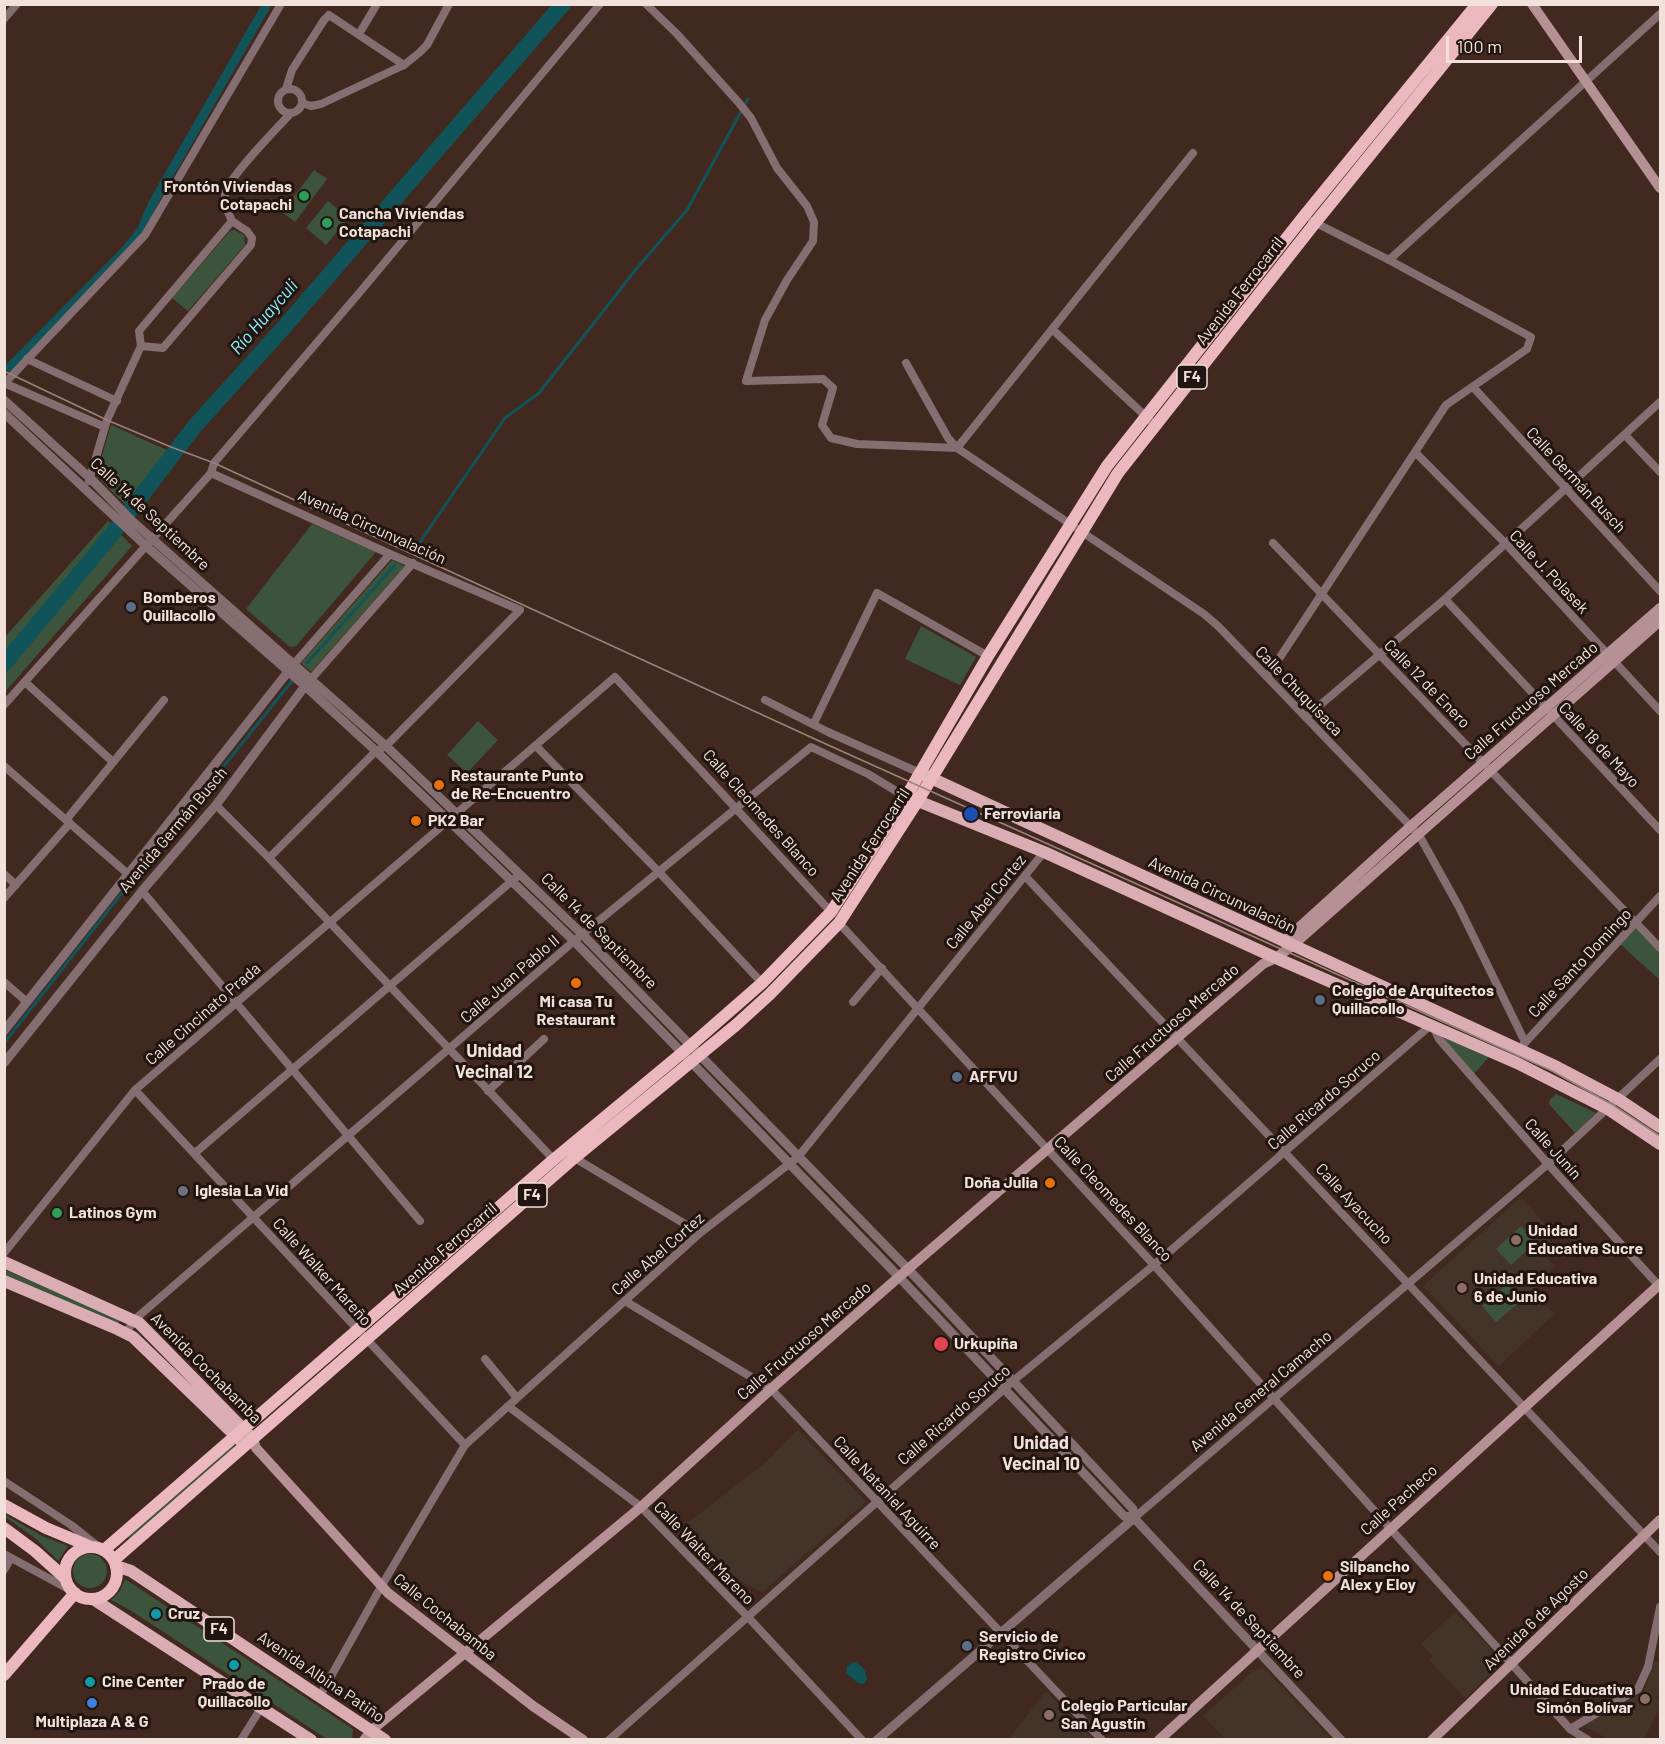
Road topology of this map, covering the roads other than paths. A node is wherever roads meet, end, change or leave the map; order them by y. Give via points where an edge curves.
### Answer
1 (17, 4) edge
2 (281, 4) edge
3 (377, 4) edge
4 (449, 4) edge
5 (600, 4) edge
6 (646, 4) edge
7 (1477, 4) edge
8 (1492, 4) edge
9 (1532, 4) edge
10 (1660, 14) edge
11 (4, 19) edge
12 (359, 34) junction
13 (404, 65) junction
14 (1586, 81) junction
15 (286, 89) junction
16 (302, 103) junction
17 (290, 114) junction
18 (1192, 153) dead end
19 (1660, 188) edge
20 (1310, 219) junction
21 (232, 220) junction
22 (1389, 260) junction
23 (1052, 329) junction
24 (141, 346) junction
25 (27, 359) junction
26 (906, 363) dead end
27 (5, 383) edge
28 (1473, 387) junction
29 (4, 400) edge
30 (117, 401) junction
31 (1660, 402) edge
32 (4, 413) edge
33 (1145, 416) junction
34 (1155, 425) junction
35 (105, 427) junction
36 (1624, 435) junction
37 (957, 448) junction
38 (1416, 453) junction
39 (1660, 472) edge
40 (211, 473) junction
41 (87, 483) junction
42 (1565, 488) junction
43 (128, 523) junction
44 (1070, 526) junction
45 (1082, 533) junction
46 (152, 537) junction
47 (1273, 543) dead end
48 (1505, 543) junction
49 (146, 546) junction
50 (390, 554) junction
51 (413, 563) junction
52 (1660, 591) edge
53 (1321, 593) junction
54 (1445, 599) junction
55 (1660, 608) edge
56 (1660, 621) edge
57 (1380, 654) junction
58 (988, 656) junction
59 (1610, 658) junction
60 (294, 664) junction
61 (288, 673) junction
62 (615, 677) joint
63 (1267, 677) junction
64 (312, 678) junction
65 (25, 682) junction
66 (304, 685) junction
67 (164, 700) dead end
68 (765, 700) dead end
69 (4, 705) edge
70 (1660, 711) edge
71 (1549, 712) junction
72 (1306, 717) junction
73 (814, 723) junction
74 (386, 746) junction
75 (536, 746) junction
76 (811, 747) joint
77 (376, 752) junction
78 (114, 762) junction
79 (4, 766) edge
80 (1487, 767) junction
81 (926, 775) junction
82 (912, 799) junction
83 (216, 805) junction
84 (736, 809) junction
85 (457, 814) junction
86 (68, 822) junction
87 (448, 822) junction
88 (1410, 826) junction
89 (1660, 830) edge
90 (1419, 835) junction
91 (1044, 852) junction
92 (269, 858) junction
93 (658, 871) junction
94 (4, 874) edge
95 (128, 874) junction
96 (520, 874) junction
97 (1025, 876) junction
98 (512, 882) junction
99 (16, 885) junction
100 (142, 891) junction
101 (1660, 896) edge
102 (4, 898) edge
103 (831, 912) junction
104 (840, 922) junction
105 (329, 923) junction
106 (1636, 923) junction
107 (583, 935) junction
108 (574, 941) junction
109 (1660, 948) edge
110 (1277, 952) junction
111 (882, 968) junction
112 (4, 982) edge
113 (762, 983) junction
114 (389, 987) junction
115 (27, 1002) junction
116 (854, 1002) dead end
117 (235, 1003) junction
118 (919, 1007) junction
119 (1432, 1024) junction
120 (4, 1031) edge
121 (1179, 1038) junction
122 (544, 1039) dead end
123 (1522, 1046) junction
124 (449, 1050) junction
125 (691, 1054) junction
126 (1660, 1059) edge
127 (4, 1063) edge
128 (292, 1070) junction
129 (135, 1090) junction
130 (488, 1091) junction
131 (1618, 1099) junction
132 (1608, 1109) junction
133 (1660, 1127) edge
134 (348, 1136) junction
135 (1660, 1144) edge
136 (1048, 1150) junction
137 (1285, 1151) junction
138 (195, 1154) junction
139 (570, 1154) junction
140 (798, 1157) junction
141 (558, 1164) junction
142 (1548, 1164) junction
143 (789, 1165) junction
144 (254, 1216) junction
145 (420, 1221) dead end
146 (700, 1233) junction
147 (4, 1253) edge
148 (4, 1262) edge
149 (1154, 1265) junction
150 (908, 1269) junction
151 (900, 1278) junction
152 (4, 1281) edge
153 (1409, 1283) junction
154 (1660, 1285) edge
155 (625, 1301) junction
156 (134, 1320) junction
157 (126, 1333) junction
158 (362, 1335) junction
159 (485, 1359) dead end
160 (1013, 1381) junction
161 (771, 1389) junction
162 (1005, 1389) junction
163 (517, 1398) junction
164 (1274, 1400) junction
165 (508, 1406) junction
166 (1525, 1407) junction
167 (239, 1432) junction
168 (251, 1444) junction
169 (465, 1445) junction
170 (4, 1482) edge
171 (876, 1502) junction
172 (4, 1504) edge
173 (641, 1507) junction
174 (1134, 1518) junction
175 (1660, 1520) edge
176 (4, 1528) edge
177 (1389, 1528) junction
178 (1644, 1535) junction
179 (98, 1548) junction
180 (1660, 1552) edge
181 (8, 1556) edge
182 (115, 1563) junction
183 (4, 1570) edge
184 (65, 1578) junction
185 (382, 1585) junction
186 (73, 1592) junction
187 (93, 1599) junction
188 (1660, 1607) edge
189 (747, 1616) junction
190 (1001, 1632) junction
191 (1257, 1650) junction
192 (465, 1654) junction
193 (1512, 1663) junction
194 (4, 1675) edge
195 (320, 1696) junction
196 (261, 1708) junction
197 (1570, 1729) junction
198 (368, 1735) edge
199 (241, 1740) edge
200 (311, 1740) edge
201 (385, 1740) edge
202 (582, 1740) edge
203 (609, 1740) edge
204 (862, 1740) edge
205 (877, 1740) edge
206 (1102, 1740) edge
207 (1158, 1740) edge
208 (1341, 1740) edge
209 (1432, 1740) edge
210 (1588, 1740) edge

1 - 11 street
2 - 25 street via 145,235
3 - 12 street
4 - 13 street via 427,45
5 - 40 street via 214,462
6 - 37 street via 751,118 777,168 807,206 814,222 813,241 765,320 746,381 823,379 833,388 822,425 831,438 857,444
7 - 20 highway, Avenida Ferrocarril / F4
8 - 20 highway, Avenida Ferrocarril / F4
9 - 14 main road
10 - 14 street
12 - 13 street
12 - 15 street via 329,15 292,70
13 - 16 street via 321,104
14 - 19 main road
14 - 22 street
15 - 16 street via 298,91
15 - 17 street via 278,97 278,104
16 - 17 street via 298,111
17 - 21 street via 224,192
18 - 23 street
20 - 22 street
20 - 33 highway, Avenida Ferrocarril / F4
20 - 34 highway, Avenida Ferrocarril / F4
21 - 24 street via 139,331
21 - 24 street via 247,231 251,245 163,348
22 - 28 street via 1531,337 1527,349
23 - 33 street
23 - 37 street
24 - 30 street
25 - 27 street
25 - 30 street
26 - 37 street
27 - 35 street
28 - 38 street via 1446,405
28 - 42 street, Calle Germán Busch
29 - 41 street, Calle 14 de Septiembre
30 - 35 street
31 - 36 street
32 - 41 street, Calle 14 de Septiembre
33 - 34 street
33 - 44 highway, Avenida Ferrocarril / F4 via 1107,466
34 - 45 highway, Avenida Ferrocarril / F4 via 1118,473
35 - 41 street
36 - 39 street
36 - 42 street
37 - 44 street, Calle Chuquisaca
38 - 48 street, Calle J. Polasek
38 - 53 street
40 - 46 street
40 - 50 street, Avenida Circunvalación
41 - 43 street, Calle 14 de Septiembre
42 - 48 street
42 - 52 street, Calle Germán Busch
43 - 46 street, Calle 14 de Septiembre
43 - 49 street, Calle 14 de Septiembre
44 - 45 street, Calle Chuquisaca
44 - 58 highway, Avenida Ferrocarril / F4
45 - 63 street, Calle Chuquisaca via 1204,614
45 - 81 highway, Avenida Ferrocarril / F4
46 - 49 street
46 - 60 street, Calle 14 de Septiembre
47 - 53 street, Calle 12 de Enero
48 - 54 street
48 - 59 street, Calle J. Polasek
49 - 61 street, Calle 14 de Septiembre
49 - 65 street
50 - 51 street, Avenida Circunvalación
50 - 60 street, Avenida Germán Busch
51 - 64 street, Avenida Germán Busch
51 - 74 street, Avenida Circunvalación via 520,610
53 - 57 street, Calle 12 de Enero
53 - 63 street
54 - 57 street
54 - 71 street, Calle 18 de Mayo
55 - 59 main road, Calle Fructuoso Mercado
56 - 59 main road, Calle Fructuoso Mercado
57 - 72 street
57 - 80 street, Calle 12 de Enero
58 - 73 street via 877,593
58 - 81 highway, Avenida Ferrocarril / F4
59 - 70 street, Calle J. Polasek
59 - 71 main road, Calle Fructuoso Mercado
60 - 61 street, Avenida Germán Busch
60 - 64 street, Calle 14 de Septiembre
61 - 66 street, Calle 14 de Septiembre
61 - 95 street, Avenida Germán Busch
62 - 75 street, Calle Cincinato Prada
62 - 84 street, Calle Cleomedes Blanco
63 - 72 street, Calle Chuquisaca
64 - 66 street, Avenida Germán Busch
64 - 74 street, Calle 14 de Septiembre
65 - 69 street
65 - 78 street
66 - 77 street, Calle 14 de Septiembre
66 - 83 street, Avenida Germán Busch
67 - 78 street
68 - 73 street, Avenida Circunvalación
71 - 80 main road, Calle Fructuoso Mercado
71 - 89 street, Calle 18 de Mayo
72 - 88 street, Calle Chuquisaca
73 - 81 street, Avenida Circunvalación
74 - 77 street
74 - 85 street, Calle 14 de Septiembre
75 - 85 street, Calle Cincinato Prada
75 - 93 street
76 - 82 street, Avenida Circunvalación
76 - 84 street, Calle Juan Pablo II
77 - 87 street, Calle 14 de Septiembre
77 - 92 street
78 - 86 street
79 - 86 street
80 - 88 main road, Calle Fructuoso Mercado
80 - 90 main road, Calle Fructuoso Mercado
80 - 106 street, Calle 12 de Enero
81 - 82 highway, Avenida Ferrocarril / F4
81 - 110 main road, Avenida Circunvalación
82 - 91 main road, Avenida Circunvalación
82 - 103 highway, Avenida Ferrocarril / F4
82 - 104 highway, Avenida Ferrocarril / F4
83 - 92 street
83 - 100 street, Avenida Germán Busch
84 - 93 street, Calle Juan Pablo II
84 - 103 street, Calle Cleomedes Blanco
85 - 87 street, Calle Cincinato Prada
85 - 96 street, Calle 14 de Septiembre
86 - 95 street
86 - 99 street
87 - 98 street, Calle 14 de Septiembre
87 - 105 street, Calle Cincinato Prada
88 - 90 street, Calle Chuquisaca
88 - 110 main road, Calle Fructuoso Mercado
90 - 110 main road, Calle Fructuoso Mercado
90 - 123 street, Calle Chuquisaca via 1459,907
91 - 97 street, Calle Abel Cortez
91 - 110 main road, Avenida Circunvalación
92 - 105 street
93 - 107 street, Calle Juan Pablo II
93 - 113 street
94 - 99 street
95 - 115 street, Avenida Germán Busch
96 - 98 street
96 - 107 street, Calle 14 de Septiembre
97 - 118 street, Calle Abel Cortez
97 - 121 street, Calle Ayacucho
98 - 108 street, Calle 14 de Septiembre
98 - 114 street
99 - 102 street
100 - 117 street
100 - 127 street, Avenida Germán Busch
101 - 106 street, Calle Santo Domingo
103 - 104 street, Calle Cleomedes Blanco
103 - 113 highway, Avenida Ferrocarril / F4
104 - 111 street, Calle Cleomedes Blanco
104 - 125 highway, Avenida Ferrocarril / F4 via 770,994
105 - 114 street
105 - 117 street, Calle Cincinato Prada
106 - 109 street, Calle 12 de Enero
106 - 123 street, Calle Santo Domingo
107 - 108 street, Calle Juan Pablo II
107 - 125 street, Calle 14 de Septiembre
108 - 124 street, Calle Juan Pablo II
108 - 125 street, Calle 14 de Septiembre
110 - 119 main road, Avenida Circunvalación
110 - 121 main road, Calle Fructuoso Mercado
110 - 123 main road, Avenida Circunvalación
111 - 116 street
111 - 118 street, Calle Cleomedes Blanco
112 - 115 street
113 - 125 highway, Avenida Ferrocarril / F4
114 - 124 street
114 - 128 street
115 - 120 street, Avenida Germán Busch
117 - 128 street
117 - 129 street, Calle Cincinato Prada
118 - 136 street, Calle Cleomedes Blanco
118 - 140 street, Calle Abel Cortez
119 - 132 main road, Avenida Circunvalación
119 - 137 street, Calle Ricardo Soruco
119 - 142 street, Calle Junín via 1439,1039
121 - 136 main road, Calle Fructuoso Mercado
121 - 137 street, Calle Ayacucho
122 - 130 street
123 - 131 main road, Avenida Circunvalación
124 - 130 street
124 - 134 street, Calle Juan Pablo II
125 - 139 highway, Avenida Ferrocarril / F4
125 - 140 street, Calle 14 de Septiembre
125 - 143 street, Calle 14 de Septiembre
126 - 131 street, Avenida General Camacho
128 - 134 street
128 - 138 street
129 - 138 street, Calle Walker Mareño
129 - 147 street, Calle Cincinato Prada
130 - 141 street
131 - 132 street, Avenida General Camacho
131 - 133 main road, Avenida Circunvalación
132 - 135 main road, Avenida Circunvalación
132 - 142 street, Avenida General Camacho
134 - 144 street, Calle Juan Pablo II
134 - 145 street
136 - 149 street, Calle Cleomedes Blanco
136 - 150 main road, Calle Fructuoso Mercado
137 - 149 street, Calle Ricardo Soruco
137 - 153 street, Calle Ayacucho
138 - 144 street, Calle Walker Mareño
139 - 141 highway, Avenida Ferrocarril / F4
139 - 146 street
140 - 143 street, Calle Abel Cortez
140 - 150 street, Calle 14 de Septiembre
141 - 158 highway, Avenida Ferrocarril / F4
142 - 153 street, Avenida General Camacho
142 - 154 street, Calle Junín
143 - 146 street, Calle Abel Cortez
143 - 151 street, Calle 14 de Septiembre
144 - 156 street, Calle Juan Pablo II
144 - 158 street, Calle Walker Mareño
146 - 155 street, Calle Abel Cortez
148 - 156 main road, Avenida Cochabamba
149 - 160 street, Calle Ricardo Soruco
149 - 164 street, Calle Cleomedes Blanco
150 - 151 main road, Calle Fructuoso Mercado
150 - 160 street, Calle 14 de Septiembre
151 - 161 main road, Calle Fructuoso Mercado
151 - 162 street, Calle 14 de Septiembre
152 - 157 main road, Avenida Cochabamba
153 - 164 street, Avenida General Camacho
153 - 166 street, Calle Ayacucho
154 - 166 main road, Calle Pacheco
155 - 161 street, Calle Nataniel Aguirre
155 - 163 street, Calle Abel Cortez
156 - 157 street, Calle Juan Pablo II
156 - 167 main road, Avenida Cochabamba
157 - 167 main road, Avenida Cochabamba
158 - 167 highway, Avenida Ferrocarril / F4
158 - 168 highway, Avenida Ferrocarril / F4
158 - 169 street, Calle Walker Mareño
159 - 163 street
160 - 162 street, Calle Ricardo Soruco
160 - 174 street, Calle 14 de Septiembre via 1133,1509
161 - 171 street, Calle Nataniel Aguirre
161 - 173 main road, Calle Fructuoso Mercado
162 - 171 street, Calle Ricardo Soruco
162 - 174 street, Calle 14 de Septiembre via 1124,1516
163 - 165 street, Calle Abel Cortez
164 - 174 street, Avenida General Camacho
164 - 177 street, Calle Cleomedes Blanco
165 - 169 street, Calle Abel Cortez
165 - 173 street, Calle Walter Mareno
166 - 177 main road, Calle Pacheco
166 - 178 street, Calle Ayacucho
167 - 168 main road, Avenida Cochabamba
167 - 179 highway, Avenida Ferrocarril / F4
168 - 182 highway, Avenida Ferrocarril / F4
168 - 185 main road, Calle Cochabamba
169 - 185 street, Calle Abel Cortez
170 - 179 street
171 - 189 street, Calle Ricardo Soruco
171 - 190 street, Calle Nataniel Aguirre
172 - 179 highway, F4 via 46,1528
173 - 189 street, Calle Walter Mareno
173 - 192 main road, Calle Fructuoso Mercado
174 - 190 street, Avenida General Camacho
174 - 191 street, Calle 14 de Septiembre
175 - 178 main road, Avenida 6 de Agosto
176 - 184 highway
177 - 191 main road, Calle Pacheco
177 - 193 street, Calle Cleomedes Blanco
178 - 180 street, Calle Ayacucho
178 - 193 main road, Avenida 6 de Agosto
179 - 182 highway, F4
179 - 184 highway, F4 via 77,1550 71,1555
181 - 183 street
181 - 186 street
182 - 187 highway via 116,1581 111,1590
182 - 195 main road, Avenida Albina Patiño / F4
184 - 186 highway
185 - 192 main road, Calle Cochabamba
185 - 195 street, Calle Abel Cortez
186 - 187 highway, F4
186 - 194 highway
187 - 196 main road, F4
188 - 197 street via 1648,1667 1638,1689
189 - 203 street, Calle Ricardo Soruco
189 - 204 street, Calle Walter Mareno
190 - 205 street, Avenida General Camacho
190 - 206 street, Calle Nataniel Aguirre
191 - 207 main road, Calle Pacheco
191 - 208 street, Calle 14 de Septiembre
192 - 198 main road, Calle Fructuoso Mercado
192 - 202 main road, Calle Cochabamba
193 - 197 street, Calle Cleomedes Blanco
193 - 209 main road, Avenida 6 de Agosto
195 - 198 main road, Avenida Albina Patiño / F4
196 - 199 street
196 - 200 main road, F4
197 - 210 street, Calle Cleomedes Blanco
198 - 201 main road, Avenida Albina Patiño / F4

